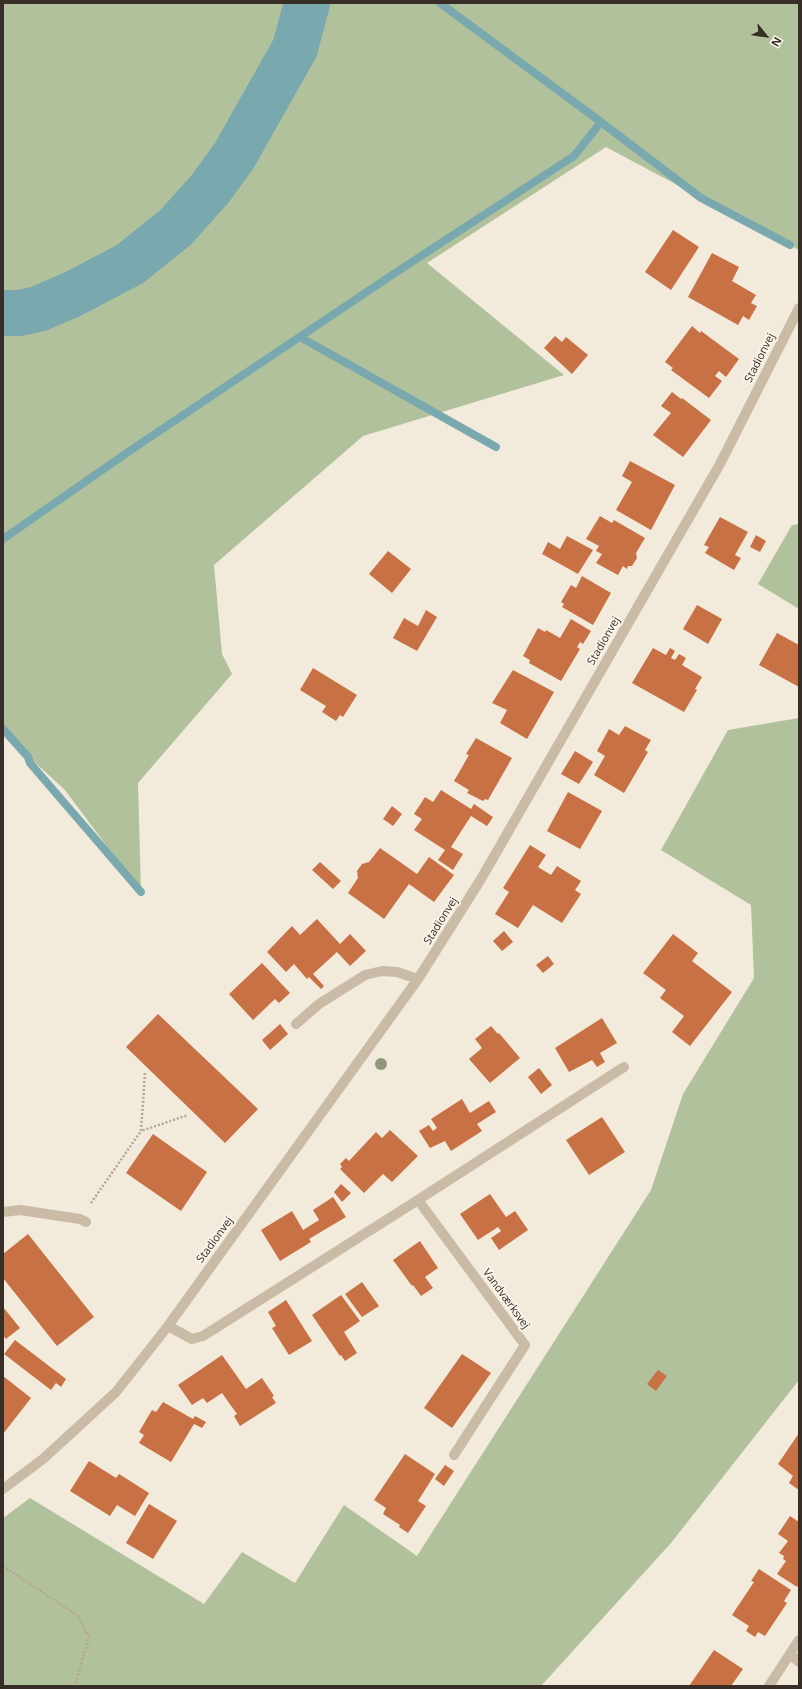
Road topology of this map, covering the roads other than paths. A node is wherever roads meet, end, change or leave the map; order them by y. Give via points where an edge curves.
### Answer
1 (799, 308) edge
2 (418, 980) junction
3 (296, 1024) dead end
4 (624, 1067) dead end
5 (418, 1200) junction
6 (3, 1212) edge
7 (83, 1220) road end
8 (168, 1326) junction
9 (454, 1455) dead end
10 (3, 1488) edge
11 (799, 1640) edge
12 (790, 1654) junction
13 (799, 1662) edge
14 (769, 1686) edge

1 - 2 street, Stadionvej via 720,464 481,879
2 - 3 street via 397,972 382,971 365,975 319,1004
2 - 8 street, Stadionvej
4 - 5 street
5 - 8 street via 203,1336 192,1339
5 - 9 street, Vandværksvej via 525,1345
6 - 7 street via 20,1210
8 - 10 street, Stadionvej via 116,1392 43,1459
11 - 12 street
12 - 13 street
12 - 14 street

